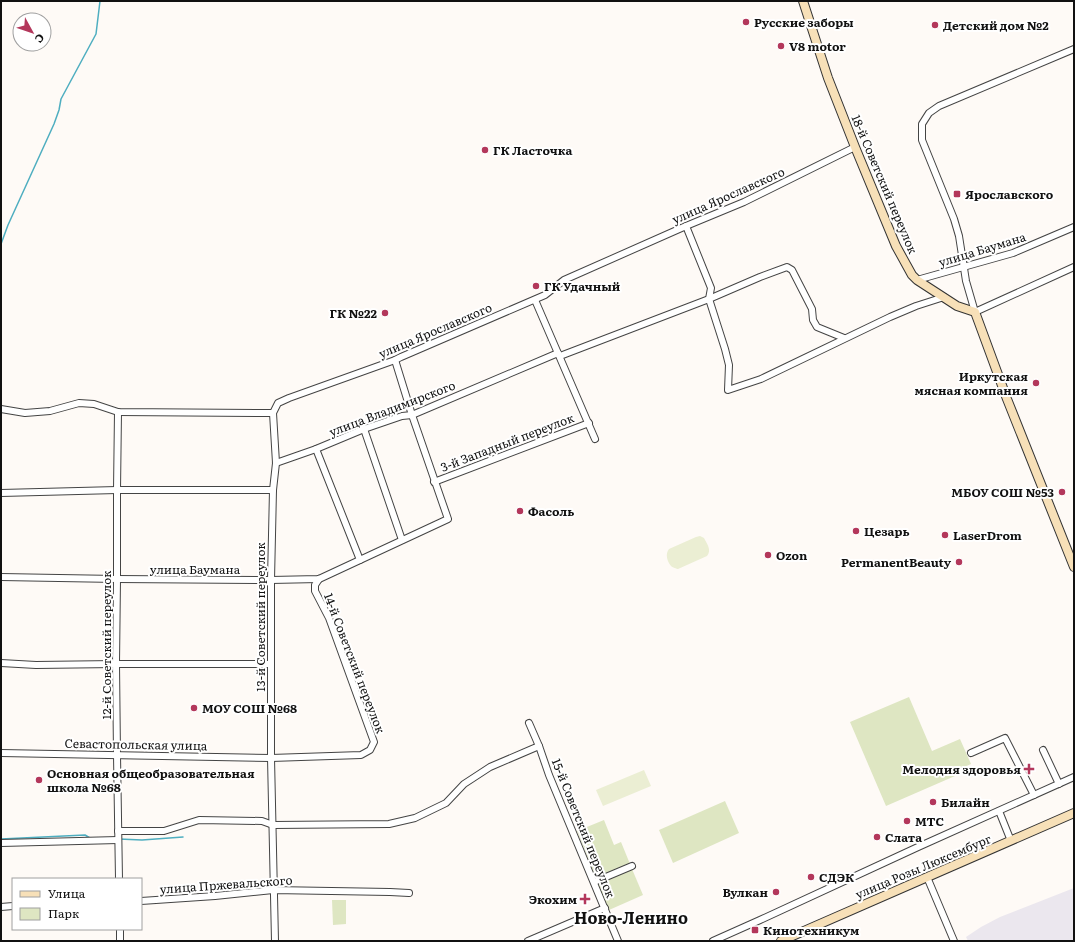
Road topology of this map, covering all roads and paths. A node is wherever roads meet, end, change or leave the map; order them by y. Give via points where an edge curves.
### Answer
1 (803, 1) edge
2 (1074, 48) edge
3 (855, 147) junction
4 (686, 226) junction
5 (1074, 227) edge
6 (963, 266) junction
7 (1074, 267) edge
8 (917, 280) junction
9 (944, 297) junction
10 (709, 299) junction
11 (535, 300) junction
12 (975, 312) junction
13 (844, 338) junction
14 (559, 354) junction
15 (395, 360) junction
16 (1, 409) edge
17 (118, 412) junction
18 (273, 413) junction
19 (412, 415) junction
20 (589, 423) junction
21 (364, 429) junction
22 (595, 439) dead end
23 (316, 449) junction
24 (276, 462) junction
25 (434, 482) junction
26 (116, 490) junction
27 (272, 490) junction
28 (1, 493) edge
29 (402, 540) junction
30 (360, 560) junction
31 (1074, 567) edge
32 (1, 577) edge
33 (117, 579) junction
34 (319, 579) junction
35 (271, 580) junction
36 (1, 663) edge
37 (116, 664) junction
38 (271, 664) junction
39 (529, 723) dead end
40 (539, 746) junction
41 (1043, 750) dead end
42 (1, 753) edge
43 (971, 753) dead end
44 (117, 755) junction
45 (271, 758) junction
46 (1074, 777) edge
47 (1059, 784) junction
48 (1034, 795) junction
49 (999, 811) junction
50 (1074, 813) edge
51 (273, 825) junction
52 (118, 831) junction
53 (118, 840) junction
54 (1011, 841) junction
55 (1, 843) edge
56 (632, 866) dead end
57 (927, 877) junction
58 (119, 878) edge
59 (594, 882) junction
60 (273, 890) junction
61 (409, 894) dead end
62 (142, 901) edge
63 (12, 906) edge
64 (1, 907) edge
65 (605, 908) junction
66 (120, 930) edge
67 (120, 941) edge
68 (275, 941) edge
69 (528, 941) edge
70 (618, 941) edge
71 (713, 941) edge
72 (781, 941) edge
73 (954, 941) edge

1 - 3 street, 18-й Советский переулок via 828,78
2 - 6 street via 939,106 929,113 922,124 922,140 959,236
3 - 4 street, улица Ярославского via 744,202
3 - 8 street, 18-й Советский переулок via 896,246
4 - 10 street via 711,288
4 - 11 street, улица Ярославского via 564,280 545,296
5 - 6 street, улица Баумана via 1012,253
6 - 8 street, улица Баумана
6 - 12 street
7 - 12 street
8 - 9 street, 18-й Советский переулок
9 - 12 street, 18-й Советский переулок via 957,306
9 - 13 street via 916,306
10 - 13 street, улица Владимирского via 787,267 792,270 812,309 817,327
10 - 13 street via 729,365 728,390 761,379
10 - 14 street, улица Владимирского
11 - 14 street
11 - 15 street, улица Ярославского
12 - 31 street
14 - 19 street, улица Владимирского
14 - 20 street
15 - 18 street, улица Ярославского via 289,398 278,404
15 - 19 street
16 - 17 street via 26,413 50,411 79,403 94,404
17 - 18 street
17 - 26 street, 12-й Советский переулок
18 - 24 street, 13-й Советский переулок
19 - 21 street, улица Владимирского
19 - 25 street
20 - 22 street
20 - 25 street, 3-й Западный переулок
21 - 23 street, улица Владимирского
21 - 29 street
23 - 24 street, улица Владимирского
23 - 30 street
24 - 27 street, 13-й Советский переулок
25 - 29 street, улица Баумана via 448,519
26 - 27 street
26 - 28 street
26 - 33 street, 12-й Советский переулок
27 - 35 street, 13-й Советский переулок
29 - 30 street, улица Баумана
30 - 34 street, улица Баумана
32 - 33 street, улица Баумана
33 - 35 street, улица Баумана
33 - 37 street, 12-й Советский переулок
34 - 35 street, улица Баумана
34 - 45 street, 14-й Советский переулок via 315,591 329,618 374,742 370,750 361,755
35 - 38 street, 13-й Советский переулок
36 - 37 street
37 - 38 street
37 - 44 street, 12-й Советский переулок
38 - 45 street, 13-й Советский переулок
39 - 40 street, 15-й Советский переулок
40 - 51 street via 490,767 464,784 446,803 415,818 389,824
40 - 59 street, 15-й Советский переулок
41 - 47 street
42 - 44 street, Севастопольская улица
43 - 48 street via 1005,738
44 - 45 street, Севастопольская улица
44 - 52 street, 12-й Советский переулок
45 - 51 street, 13-й Советский переулок
46 - 47 street, улица Розы Люксембург
47 - 48 street, улица Розы Люксембург
48 - 49 street, улица Розы Люксембург
49 - 54 street
49 - 71 street, улица Розы Люксембург
50 - 54 street, улица Розы Люксембург
51 - 52 street via 262,821 199,820 164,831
51 - 60 street, 13-й Советский переулок
52 - 53 street, 12-й Советский переулок
53 - 55 street
53 - 58 street, 12-й Советский переулок
54 - 57 street, улица Розы Люксембург
56 - 59 street
57 - 72 street, улица Розы Люксембург
57 - 73 street
59 - 65 street, 15-й Советский переулок
60 - 61 street, улица Пржевальского
60 - 62 street, улица Пржевальского
60 - 68 street, 13-й Советский переулок
63 - 64 street
65 - 69 street
65 - 70 street, 15-й Советский переулок
66 - 67 street

